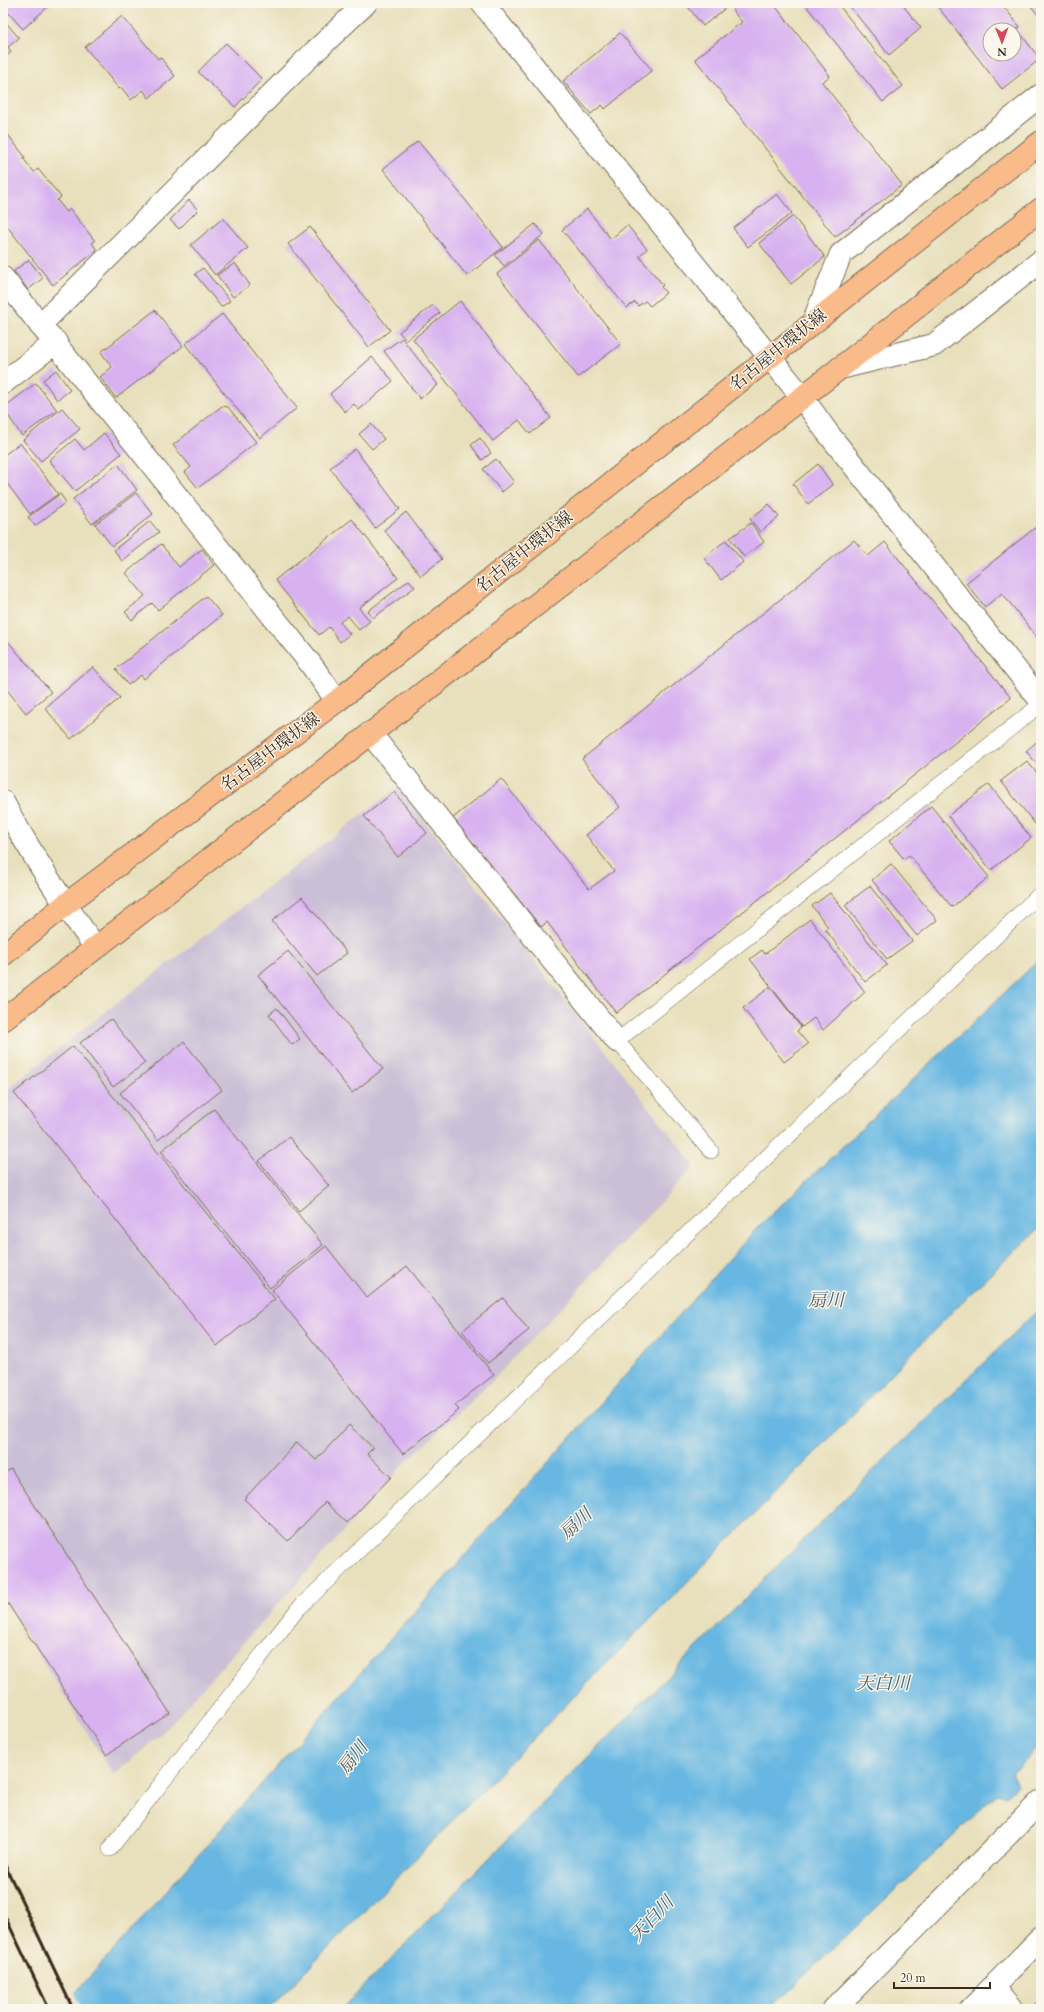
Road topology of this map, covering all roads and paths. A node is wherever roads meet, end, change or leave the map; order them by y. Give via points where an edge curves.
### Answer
1 (366, 3) edge
2 (482, 3) edge
3 (1041, 95) edge
4 (1041, 142) edge
5 (1041, 209) edge
6 (1041, 261) edge
7 (3, 278) edge
8 (813, 322) junction
9 (40, 325) junction
10 (56, 342) junction
11 (768, 358) junction
12 (840, 368) junction
13 (3, 383) edge
14 (802, 397) junction
15 (337, 701) junction
16 (1041, 702) edge
17 (370, 733) junction
18 (3, 802) edge
19 (1041, 894) edge
20 (65, 905) junction
21 (96, 948) junction
22 (3, 955) edge
23 (3, 1020) edge
24 (617, 1041) junction
25 (710, 1151) dead end
26 (1041, 1801) edge
27 (110, 1848) dead end
28 (1041, 1938) edge
29 (993, 1988) junction
30 (834, 2009) edge
31 (971, 2009) edge
32 (1011, 2009) edge

1 - 9 street
2 - 11 street
3 - 8 street via 841,254
4 - 8 main road, 名古屋中環状線
5 - 12 main road
6 - 12 street via 934,344
7 - 9 street
8 - 11 main road, 名古屋中環状線
9 - 10 street
10 - 13 street
10 - 15 street via 310,663
11 - 14 street
11 - 15 main road, 名古屋中環状線
12 - 14 main road
14 - 16 street
14 - 17 main road
15 - 20 main road, 名古屋中環状線
16 - 24 lane
17 - 21 main road
17 - 24 street
18 - 20 street via 29,851
19 - 27 lane via 296,1610
20 - 21 street
20 - 22 main road, 名古屋中環状線
21 - 23 main road
24 - 25 lane
26 - 30 street
28 - 29 street
29 - 31 street
29 - 32 street

